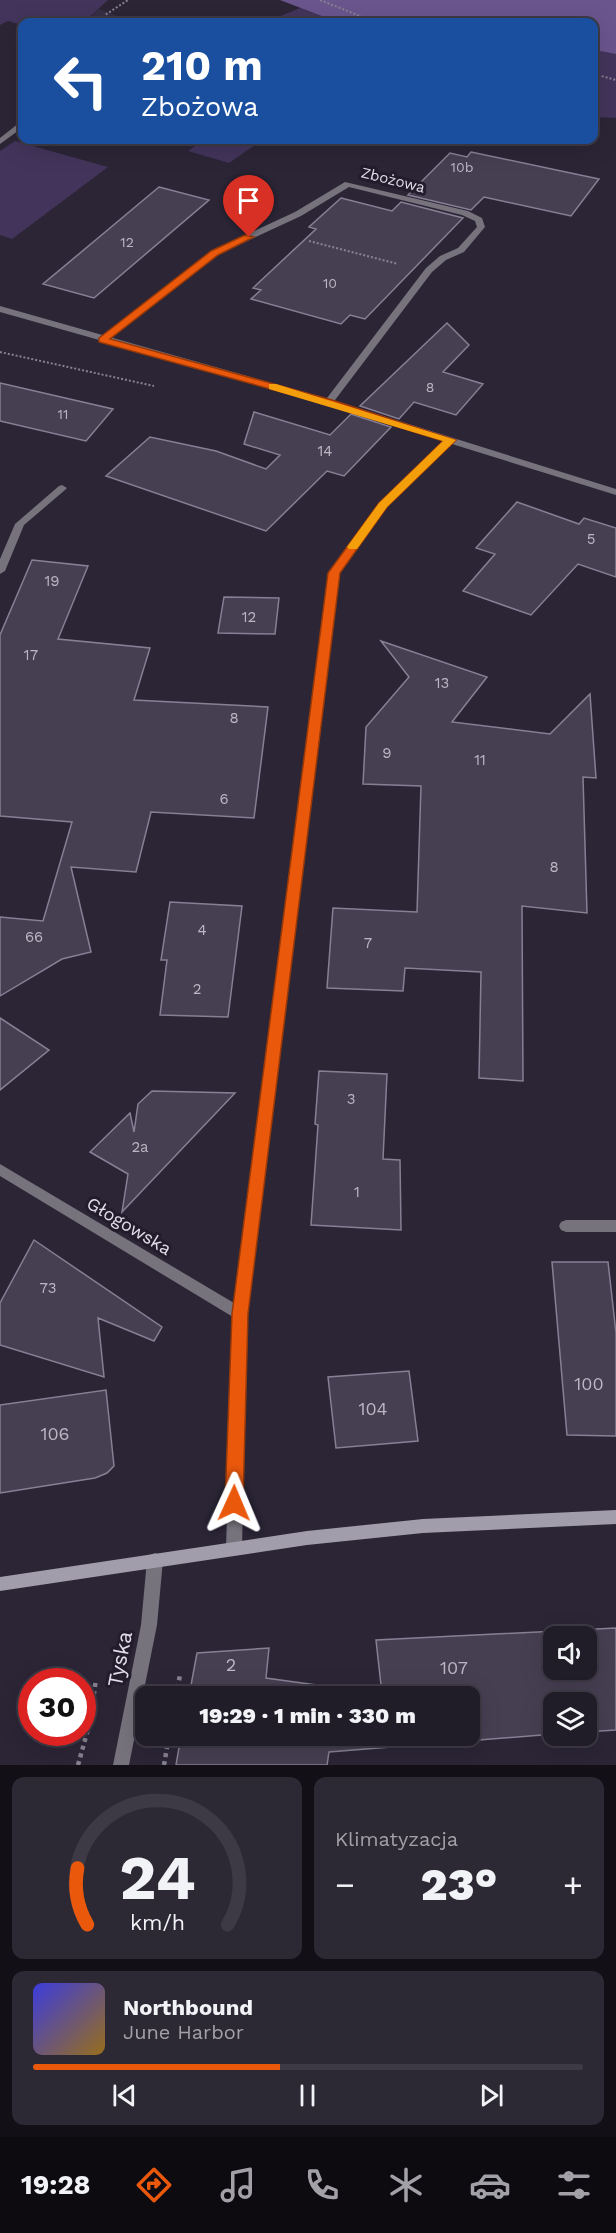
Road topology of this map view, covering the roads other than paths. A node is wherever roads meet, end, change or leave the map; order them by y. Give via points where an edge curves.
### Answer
1 (18, 128) edge
2 (0, 142) edge
3 (0, 309) edge
4 (103, 340) junction
5 (329, 402) junction
6 (451, 440) junction
7 (62, 488) dead end
8 (616, 492) edge
9 (0, 571) edge
10 (0, 1169) edge
11 (566, 1226) dead end
12 (616, 1226) edge
13 (240, 1314) junction
14 (616, 1517) edge
15 (234, 1548) junction
16 (155, 1560) junction
17 (0, 1584) edge
18 (121, 1765) edge

1 - 2 street
3 - 4 street
4 - 5 street
4 - 5 street, Zbożowa via 214,253 298,214 348,184 465,213 479,220 481,227 461,249 429,270
5 - 6 street
6 - 8 street
6 - 13 street via 383,505 334,573
7 - 9 street via 20,524
10 - 13 street, Głogowska
11 - 12 street
13 - 15 street
14 - 15 street via 423,1526
15 - 16 street
16 - 17 street
16 - 18 street, Tyska via 149,1625

